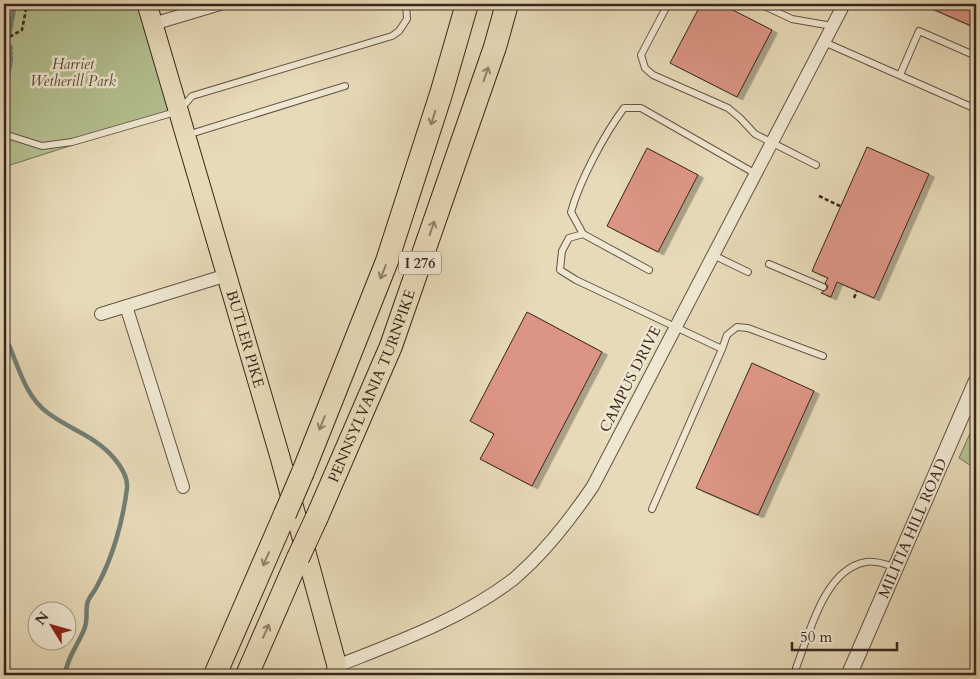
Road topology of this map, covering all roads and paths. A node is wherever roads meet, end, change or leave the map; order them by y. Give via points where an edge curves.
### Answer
1 (27, 4) edge
2 (147, 4) edge
3 (220, 4) edge
4 (406, 4) edge
5 (467, 4) edge
6 (507, 4) edge
7 (668, 4) edge
8 (760, 4) edge
9 (844, 4) edge
10 (153, 24) junction
11 (832, 26) junction
12 (4, 40) edge
13 (824, 42) junction
14 (976, 56) edge
15 (900, 75) junction
16 (345, 86) dead end
17 (976, 110) edge
18 (179, 111) junction
19 (4, 134) edge
20 (186, 135) junction
21 (772, 142) junction
22 (816, 165) dead end
23 (756, 174) junction
24 (819, 196) dead end
25 (840, 206) dead end
26 (583, 234) junction
27 (713, 255) junction
28 (769, 264) dead end
29 (649, 270) dead end
30 (748, 272) dead end
31 (227, 275) junction
32 (823, 287) dead end
33 (856, 290) dead end
34 (854, 298) dead end
35 (126, 306) junction
36 (101, 314) dead end
37 (676, 326) junction
38 (722, 349) junction
39 (823, 356) dead end
40 (976, 382) edge
41 (183, 487) dead end
42 (652, 509) dead end
43 (896, 567) junction
44 (337, 672) edge
45 (215, 675) edge
46 (247, 675) edge
47 (796, 675) edge
48 (850, 675) edge

1 - 12 path via 22,30
2 - 10 main road, BUTLER PIKE
3 - 10 street
4 - 18 lane via 408,19 392,36 192,96
5 -> 45 highway, PENNSYLVANIA TURNPIKE / I 276, bridge via 387,261 303,472
46 -> 6 highway, PENNSYLVANIA TURNPIKE / I 276, bridge via 390,346 496,47
7 - 21 lane via 641,54 645,68 653,75 728,108 755,134
8 - 11 lane via 792,19
9 - 11 street, CAMPUS DRIVE
10 - 18 main road, BUTLER PIKE
11 - 13 street, CAMPUS DRIVE
13 - 15 lane
13 - 21 street, CAMPUS DRIVE
14 - 15 lane via 919,30
15 - 17 lane
16 - 20 lane
18 - 19 lane via 72,142 42,146
18 - 20 main road, BUTLER PIKE
20 - 31 main road, BUTLER PIKE
21 - 22 lane
21 - 23 street, CAMPUS DRIVE
23 - 26 lane via 641,108 624,108 577,192 571,212
23 - 27 street, CAMPUS DRIVE
24 - 25 path
26 - 29 lane
26 - 37 lane via 569,238 562,252 560,270
27 - 30 lane
27 - 37 street, CAMPUS DRIVE
28 - 32 lane
31 - 35 street
31 - 44 main road, BUTLER PIKE
33 - 34 path
35 - 36 street
35 - 41 street
37 - 38 lane
37 - 44 street, CAMPUS DRIVE via 593,486 549,545 512,581 462,613
38 - 39 lane via 727,335 737,327 748,328
38 - 42 lane
40 - 43 street, MILITIA HILL ROAD
43 - 47 lane via 868,561 837,578 823,599
43 - 48 street, MILITIA HILL ROAD

